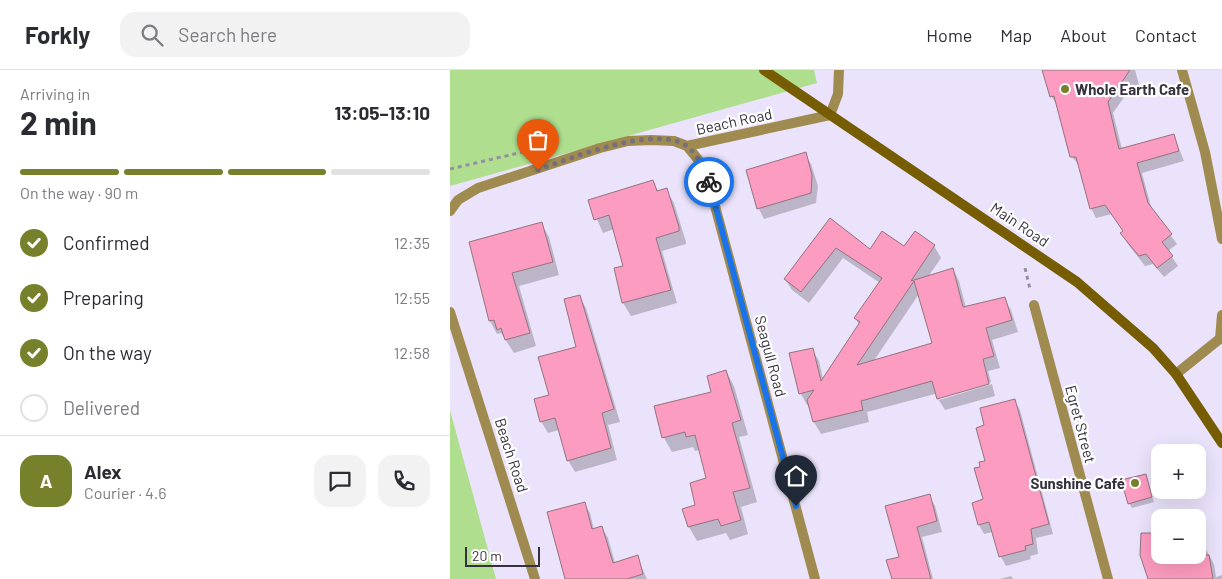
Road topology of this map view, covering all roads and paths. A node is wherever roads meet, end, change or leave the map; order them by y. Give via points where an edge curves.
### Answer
1 (764, 70) edge
2 (840, 70) edge
3 (1182, 70) edge
4 (830, 115) junction
5 (687, 146) junction
6 (450, 210) edge
7 (1222, 239) edge
8 (1019, 241) junction
9 (1034, 305) joint
10 (450, 312) edge
11 (1222, 316) edge
12 (1221, 338) edge
13 (1176, 374) junction
14 (1222, 443) edge
15 (534, 579) edge
16 (815, 579) edge
17 (1108, 579) edge

1 - 4 main road, Main Road
2 - 4 street via 838,94
3 - 7 street via 1204,152
4 - 5 street, Beach Road
4 - 8 main road, Main Road
5 - 6 street, Beach Road via 674,141 651,140 628,141 600,148 478,188 458,200
5 - 16 street, Seagull Road via 708,176
8 - 9 path
8 - 13 main road, Main Road via 1077,282 1153,348
9 - 17 street, Egret Street
10 - 15 street, Beach Road
11 - 12 street
12 - 13 street
13 - 14 main road, Main Road

